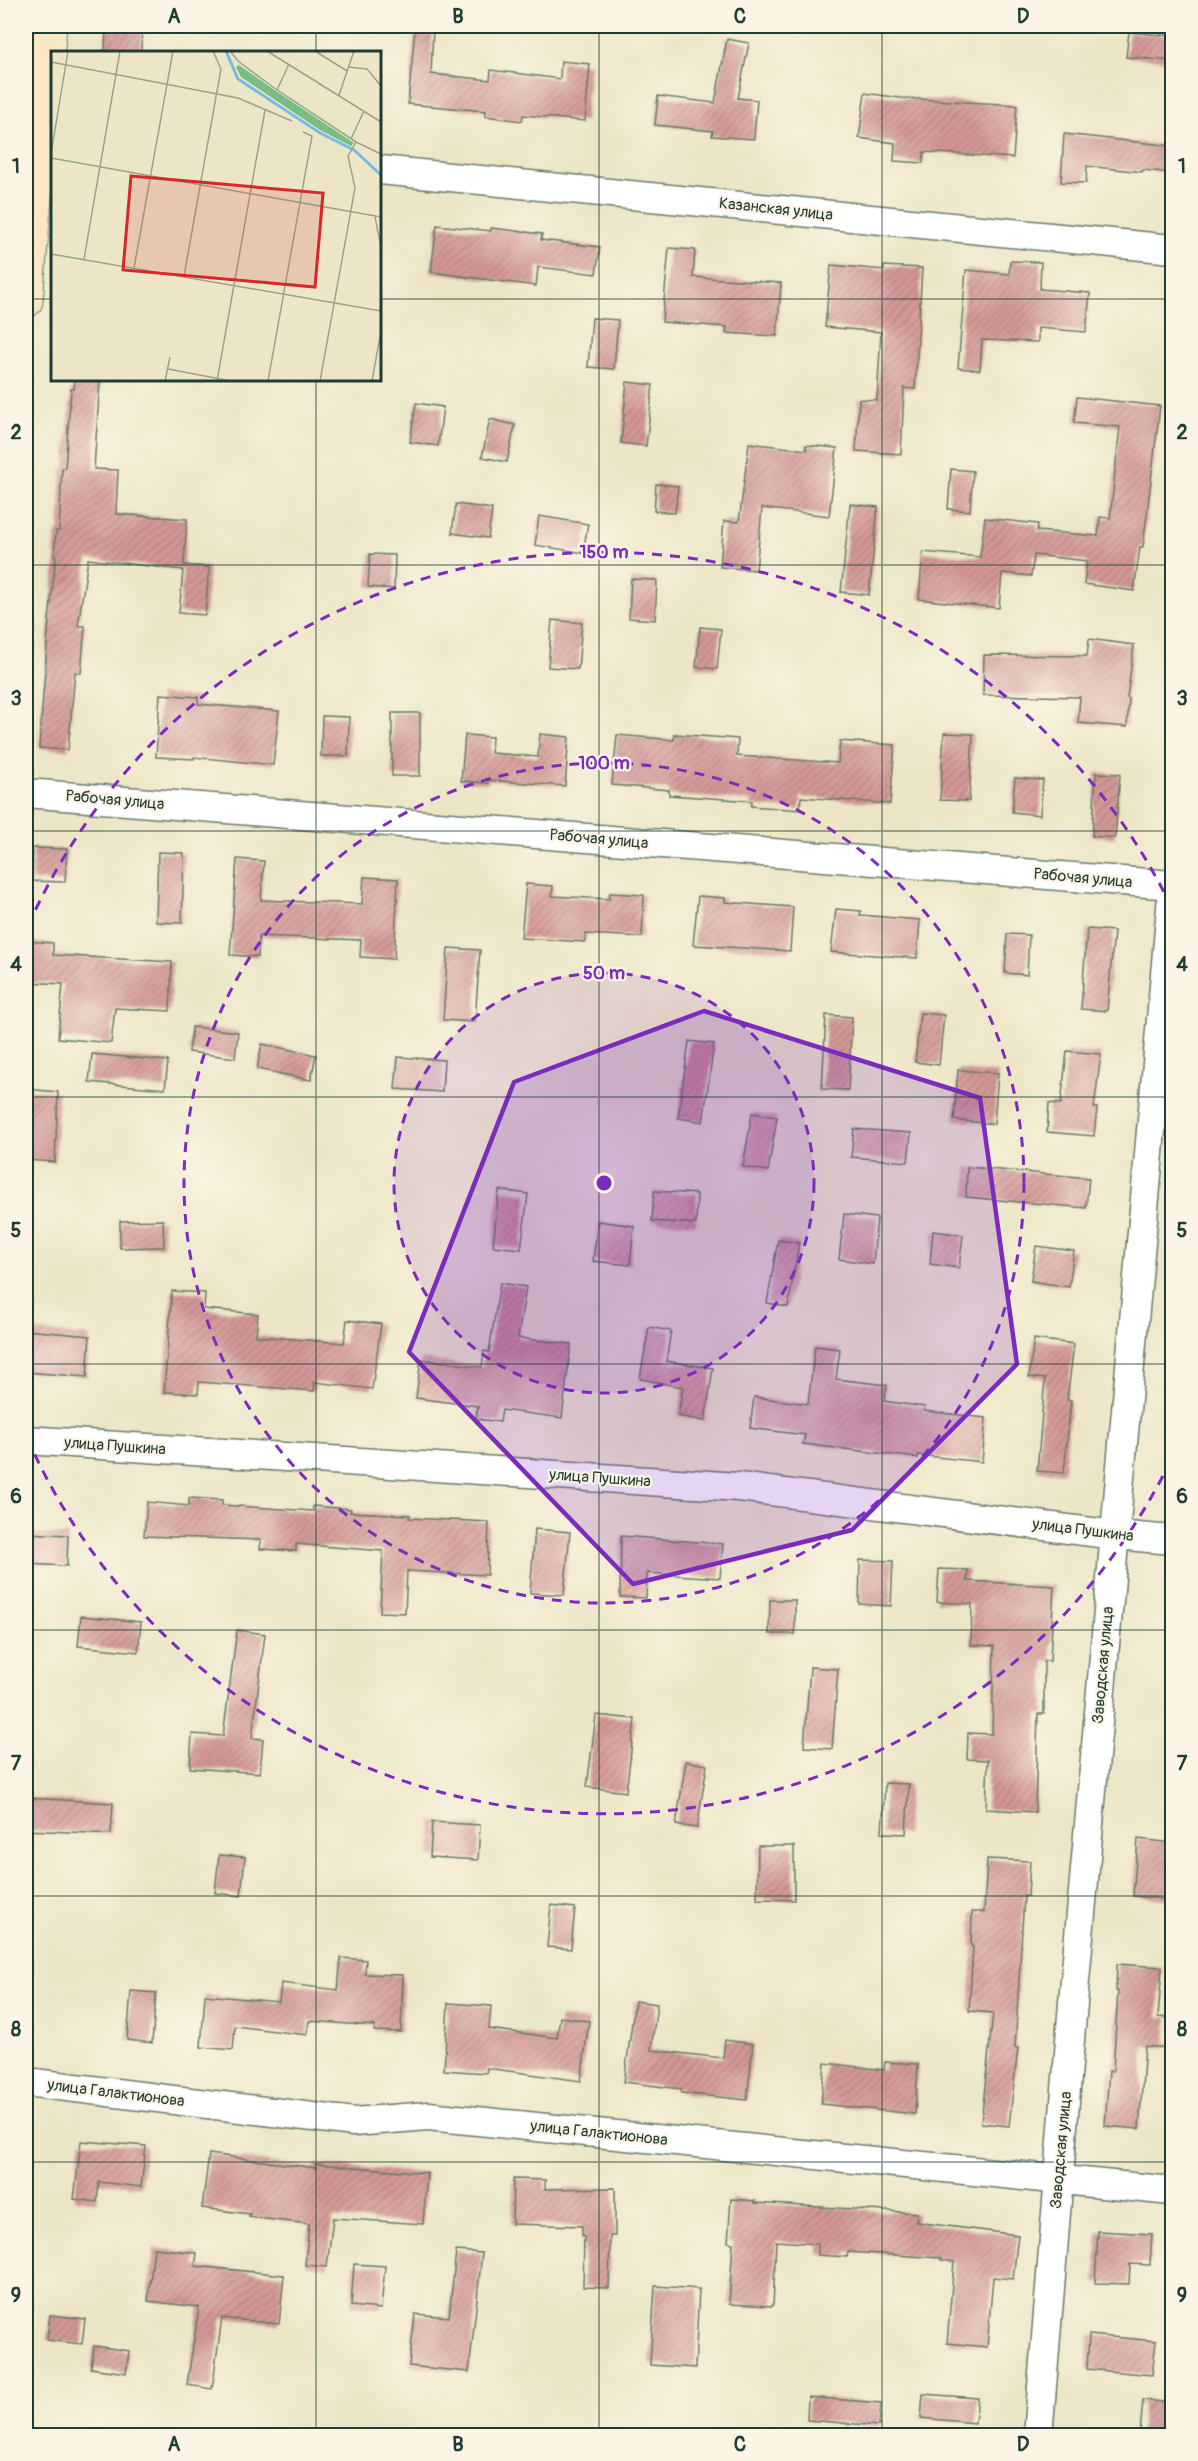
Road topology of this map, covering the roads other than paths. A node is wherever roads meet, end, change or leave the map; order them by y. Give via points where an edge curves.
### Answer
1 (50, 26) edge
2 (46, 137) edge
3 (381, 170) edge
4 (1173, 249) edge
5 (26, 302) edge
6 (26, 793) edge
7 (1173, 885) edge
8 (1173, 896) edge
9 (26, 1440) edge
10 (1115, 1535) junction
11 (1173, 1540) edge
12 (26, 2082) edge
13 (1058, 2180) junction
14 (1173, 2191) edge
15 (1038, 2436) edge

1 - 2 main road
2 - 5 main road
3 - 4 street, Казанская улица
6 - 7 street, Рабочая улица
8 - 10 street, Заводская улица
9 - 10 street, улица Пушкина via 739,1487
10 - 11 street, улица Пушкина
10 - 13 street, Заводская улица
12 - 13 street, улица Галактионова via 354,2122 428,2116
13 - 14 street, улица Галактионова
13 - 15 street, Заводская улица

